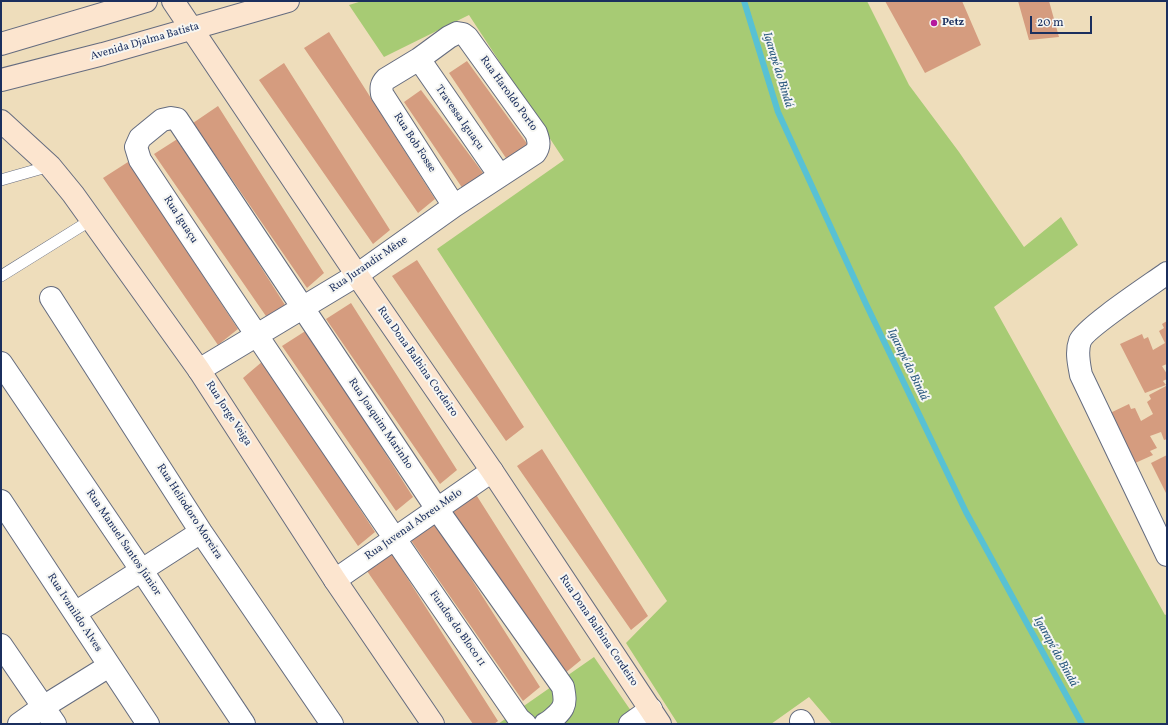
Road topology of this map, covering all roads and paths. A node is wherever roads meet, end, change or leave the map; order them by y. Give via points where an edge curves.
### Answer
1 (146, 1) edge
2 (173, 1) edge
3 (288, 1) edge
4 (192, 28) junction
5 (1, 44) edge
6 (419, 59) junction
7 (1, 80) edge
8 (177, 119) joint
9 (1, 121) edge
10 (535, 153) joint
11 (50, 166) junction
12 (500, 176) junction
13 (1, 180) edge
14 (454, 206) junction
15 (91, 220) junction
16 (1167, 273) edge
17 (357, 275) junction
18 (1, 276) edge
19 (51, 298) dead end
20 (303, 308) junction
21 (257, 336) junction
22 (1, 363) edge
23 (199, 370) junction
24 (492, 471) junction
25 (1, 501) edge
26 (438, 509) junction
27 (201, 532) junction
28 (395, 539) junction
29 (1167, 555) edge
30 (142, 571) junction
31 (335, 580) junction
32 (75, 614) junction
33 (1, 645) edge
34 (109, 666) junction
35 (49, 716) edge
36 (655, 717) edge
37 (522, 721) edge
38 (19, 724) edge
39 (148, 724) edge
40 (244, 724) edge
41 (332, 724) edge
42 (433, 724) edge
43 (545, 724) edge
44 (630, 724) edge

1 - 5 street
2 - 4 street, Rua Dona Balbina Cordeiro
3 - 4 street, Avenida Djalma Batista
4 - 7 street, Avenida Djalma Batista
4 - 17 street, Rua Dona Balbina Cordeiro
6 - 10 street, Rua Haroldo Porto via 457,33 467,37 536,133 539,147
6 - 12 street, Travessa Iguaçu
6 - 14 street, Rua Bob Fosse via 386,79 382,84 382,94
8 - 20 street, Rua Joaquim Marinho
8 - 21 street, Rua Iguaçu via 162,120 140,138 136,147 140,160
9 - 11 street, Rua Jorge Veiga
10 - 12 street, Rua Jurandir Mêne
11 - 13 lane
11 - 15 street, Rua Jorge Veiga
12 - 14 street, Rua Jurandir Mêne
14 - 17 street, Rua Jurandir Mêne
15 - 18 lane
15 - 23 street, Rua Jorge Veiga
16 - 29 street via 1095,325 1080,340 1078,353 1081,375
17 - 20 street, Rua Jurandir Mêne
17 - 24 street, Rua Dona Balbina Cordeiro
19 - 27 street, Rua Heliodoro Moreira
20 - 21 street, Rua Jurandir Mêne
20 - 26 street, Rua Joaquim Marinho
21 - 23 street, Rua Jurandir Mêne
21 - 28 street, Rua Iguaçu
22 - 30 street, Rua Manuel Santos Júnior
23 - 31 street, Rua Jorge Veiga
24 - 26 street, Rua Juvenal Abreu Melo
24 - 36 street, Rua Dona Balbina Cordeiro
25 - 32 street, Rua Ivanildo Alves
26 - 28 street, Rua Juvenal Abreu Melo
26 - 43 street, Rua Joaquim Marinho via 563,687 563,706
27 - 30 street
27 - 41 street, Rua Heliodoro Moreira
28 - 31 street, Rua Juvenal Abreu Melo
28 - 37 street, Fundos do Bloco 11
30 - 32 street
30 - 40 street, Rua Manuel Santos Júnior
31 - 42 street, Rua Jorge Veiga
32 - 34 street, Rua Ivanildo Alves
33 - 35 street
34 - 35 street
34 - 39 street, Rua Ivanildo Alves
35 - 38 street
36 - 44 street

